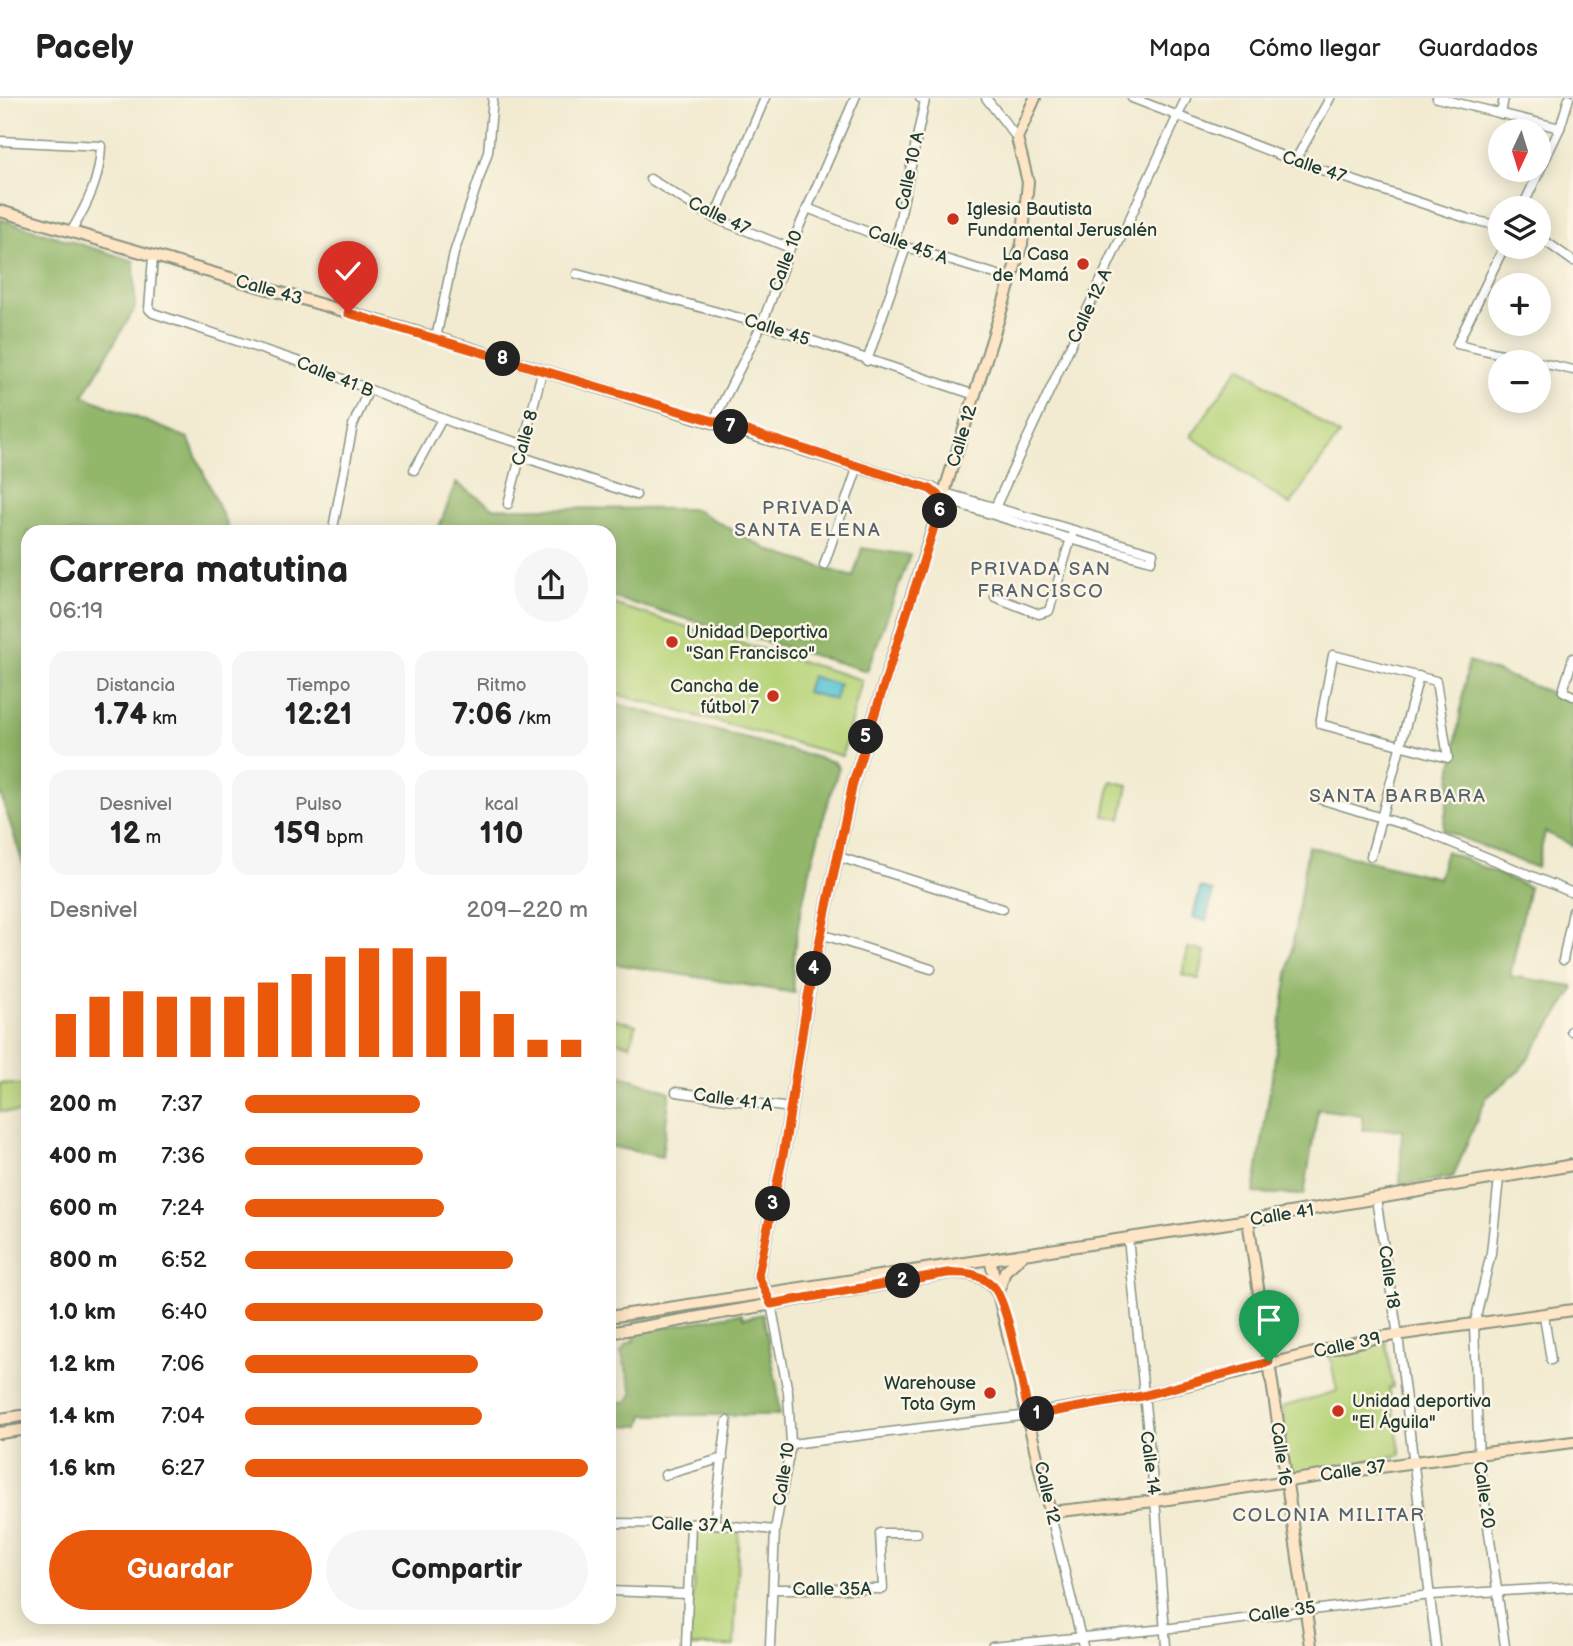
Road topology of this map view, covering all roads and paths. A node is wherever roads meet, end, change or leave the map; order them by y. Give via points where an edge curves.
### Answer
1 (493, 98) edge
2 (765, 98) edge
3 (855, 98) edge
4 (986, 98) edge
5 (1035, 98) edge
6 (1132, 98) edge
7 (1186, 98) edge
8 (1330, 98) edge
9 (1437, 98) edge
10 (1504, 98) edge
11 (923, 99) edge
12 (1570, 103) edge
13 (1501, 114) junction
14 (1177, 116) junction
15 (1560, 128) junction
16 (1017, 138) junction
17 (0, 141) edge
18 (1295, 161) junction
19 (650, 179) dead end
20 (1528, 196) edge
21 (807, 208) junction
22 (0, 211) edge
23 (714, 218) junction
24 (1488, 223) edge
25 (71, 232) junction
26 (895, 242) junction
27 (1551, 245) edge
28 (906, 247) junction
29 (790, 248) junction
30 (153, 257) junction
31 (1498, 259) edge
32 (1573, 261) edge
33 (578, 274) dead end
34 (1011, 279) junction
35 (762, 324) junction
36 (436, 338) junction
37 (867, 361) junction
38 (1573, 370) edge
39 (542, 372) junction
40 (368, 391) junction
41 (975, 395) junction
42 (442, 419) junction
43 (713, 422) junction
44 (523, 444) junction
45 (520, 456) junction
46 (858, 466) junction
47 (414, 471) dead end
48 (636, 495) dead end
49 (943, 495) junction
50 (508, 504) dead end
51 (995, 511) junction
52 (334, 523) dead end
53 (1072, 535) junction
54 (824, 565) dead end
55 (995, 597) dead end
56 (1573, 658) edge
57 (1419, 676) junction
58 (1573, 696) edge
59 (1402, 746) junction
60 (1320, 799) dead end
61 (1383, 818) junction
62 (836, 856) junction
63 (1371, 856) dead end
64 (1573, 893) edge
65 (1003, 909) dead end
66 (1573, 911) edge
67 (821, 934) junction
68 (1563, 960) dead end
69 (931, 969) dead end
70 (676, 1092) dead end
71 (790, 1108) junction
72 (1573, 1165) edge
73 (1499, 1178) junction
74 (1376, 1199) junction
75 (1248, 1220) junction
76 (1128, 1238) junction
77 (1032, 1253) junction
78 (990, 1259) junction
79 (765, 1292) junction
80 (1000, 1297) junction
81 (771, 1304) junction
82 (1573, 1310) edge
83 (616, 1315) edge
84 (1544, 1316) junction
85 (1474, 1326) junction
86 (616, 1332) edge
87 (1398, 1335) junction
88 (1551, 1360) dead end
89 (1269, 1362) junction
90 (1142, 1396) junction
91 (21, 1416) edge
92 (1029, 1416) junction
93 (0, 1419) edge
94 (727, 1421) dead end
95 (21, 1430) edge
96 (0, 1433) edge
97 (1573, 1442) edge
98 (791, 1444) junction
99 (1479, 1455) junction
100 (723, 1458) junction
101 (1414, 1462) junction
102 (665, 1475) dead end
103 (1285, 1480) junction
104 (1155, 1501) junction
105 (1050, 1512) junction
106 (616, 1523) edge
107 (691, 1524) junction
108 (713, 1524) junction
109 (775, 1530) junction
110 (917, 1533) dead end
111 (1573, 1587) edge
112 (773, 1589) junction
113 (616, 1591) edge
114 (1498, 1591) junction
115 (688, 1594) junction
116 (1430, 1595) junction
117 (1305, 1609) junction
118 (1164, 1629) junction
119 (1082, 1642) edge
120 (686, 1646) edge
121 (770, 1646) edge
122 (992, 1646) edge
123 (1166, 1646) edge
124 (1311, 1646) edge
125 (1436, 1646) edge
126 (1505, 1646) edge

1 - 36 street via 488,152 454,253
2 - 23 street
3 - 21 street, Calle 10
4 - 16 street, Calle 12
5 - 16 street
6 - 14 street, Calle 47
7 - 14 street, Calle 12 A
8 - 18 street
9 - 13 street
10 - 13 street
11 - 26 street, Calle 10 A
12 - 15 street
13 - 15 street
14 - 18 street, Calle 47
14 - 51 street, Calle 12 A
15 - 20 street
16 - 34 street, Calle 12 via 1028,182 1021,244
17 - 25 street via 101,146 100,170
18 - 24 street, Calle 47
19 - 23 street, Calle 47
21 - 26 street, Calle 45 A
21 - 29 street, Calle 10
22 - 25 street, Calle 43
23 - 29 street, Calle 47
25 - 30 street, Calle 43
26 - 28 street, Calle 45 A
27 - 32 street
28 - 34 street, Calle 45 A
28 - 37 street
29 - 35 street, Calle 10
30 - 36 street, Calle 43
30 - 40 street, Calle 41 B via 149,309 153,313 277,354
31 - 38 street via 1457,344
33 - 35 street, Calle 45
34 - 41 street, Calle 12
35 - 37 street, Calle 45
35 - 43 street, Calle 10
36 - 39 street, Calle 43
37 - 41 street, Calle 45
39 - 43 street, Calle 43
39 - 44 street, Calle 8
40 - 42 street, Calle 41 B
40 - 52 street via 353,425
41 - 49 street, Calle 12
42 - 44 street, Calle 41 B
42 - 47 street
43 - 46 street, Calle 43
44 - 45 street, Calle 8
45 - 48 street
45 - 50 street, Calle 8
46 - 49 street, Calle 43
46 - 54 street
49 - 51 street
49 - 62 street, Calle 12 via 866,740
51 - 53 street
53 - 53 street via 1151,561 1153,553
53 - 55 street via 1049,611 1039,614
56 - 58 street via 1563,691
57 - 59 street
57 - 59 street via 1436,681 1448,758
57 - 59 street via 1332,654 1320,724
59 - 61 street
60 - 61 street
61 - 63 street
61 - 64 street
62 - 65 street
62 - 67 street, Calle 12
66 - 68 street
67 - 69 street
67 - 71 street, Calle 12
70 - 71 street, Calle 41 A
71 - 79 street, Calle 12 via 758,1275
72 - 73 street, Calle 41
73 - 74 street, Calle 41
73 - 85 street, Calle 20 via 1491,1253
74 - 75 street, Calle 41
74 - 87 street, Calle 18
75 - 76 street, Calle 41
75 - 89 street, Calle 16
76 - 77 street, Calle 41
76 - 90 street, Calle 14
77 - 78 street, Calle 41
77 - 80 street via 1005,1270
78 - 79 street, Calle 41
78 - 80 street, Calle 12
79 - 81 street, Calle 12
79 - 83 street, Calle 41
80 - 81 street via 982,1278 959,1272
80 - 92 street, Calle 12
81 - 86 street
81 - 98 street, Calle 10 via 788,1392
82 - 84 street, Calle 39
84 - 85 street, Calle 39
84 - 88 street
85 - 87 street, Calle 39
85 - 99 street, Calle 20
87 - 89 street, Calle 39
87 - 101 street, Calle 18
89 - 90 street, Calle 39
89 - 103 street, Calle 16
90 - 92 street, Calle 39
90 - 104 street, Calle 14
91 - 93 street
92 - 98 street, Calle 39
92 - 105 street, Calle 12
94 - 100 street
95 - 96 street
97 - 99 street, Calle 37
98 - 109 street, Calle 10
99 - 101 street, Calle 37
99 - 114 street, Calle 20
100 - 102 street
100 - 108 street
101 - 103 street, Calle 37
101 - 116 street, Calle 18
103 - 104 street, Calle 37
103 - 117 street, Calle 16
104 - 105 street, Calle 37
104 - 118 street, Calle 14
105 - 119 street, Calle 12
106 - 107 street, Calle 37 A
107 - 108 street, Calle 37 A
107 - 115 street
108 - 109 street, Calle 37 A
109 - 112 street, Calle 10
110 - 112 street, Calle 35A via 880,1533 883,1589
111 - 114 street, Calle 35
112 - 121 street, Calle 10
113 - 115 street
114 - 116 street, Calle 35
114 - 126 street, Calle 20
115 - 120 street
116 - 117 street, Calle 35
116 - 125 street, Calle 18
117 - 118 street, Calle 35
117 - 124 street, Calle 16
118 - 119 street, Calle 35
118 - 123 street, Calle 14
119 - 122 street, Calle 35

